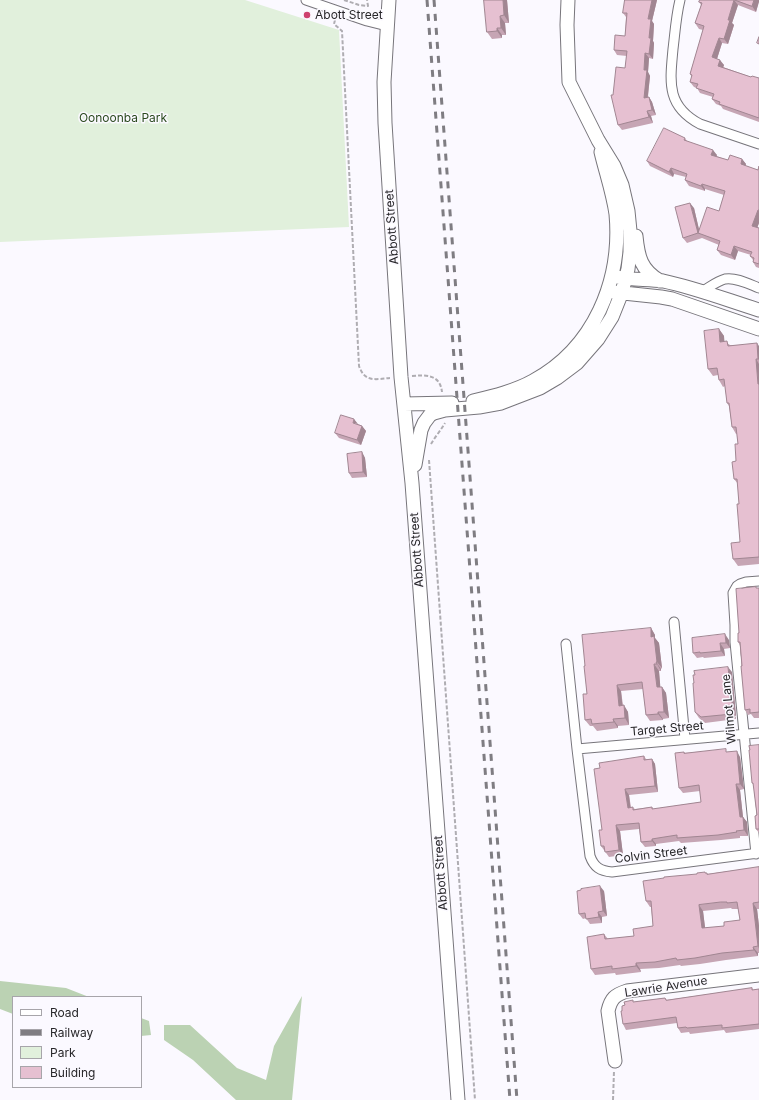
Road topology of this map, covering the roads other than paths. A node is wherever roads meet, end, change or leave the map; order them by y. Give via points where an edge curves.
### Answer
1 (306, 0) edge
2 (389, 0) edge
3 (568, 0) edge
4 (680, 0) edge
5 (387, 26) junction
6 (598, 140) junction
7 (759, 144) edge
8 (622, 185) junction
9 (611, 277) junction
10 (625, 279) junction
11 (661, 281) junction
12 (759, 288) edge
13 (608, 291) junction
14 (703, 291) junction
15 (622, 292) junction
16 (759, 310) edge
17 (759, 329) edge
18 (404, 404) junction
19 (444, 407) junction
20 (412, 483) junction
21 (759, 580) edge
22 (674, 622) dead end
23 (566, 644) dead end
24 (759, 733) edge
25 (744, 735) junction
26 (685, 739) junction
27 (577, 749) junction
28 (757, 854) edge
29 (759, 974) edge
30 (615, 1061) road end
31 (458, 1100) edge

1 - 5 street
2 - 5 street, Abbott Street
3 - 6 street via 570,82
4 - 7 street via 671,80 678,106 700,124
5 - 18 street, Abbott Street via 385,123
6 - 8 street
6 - 9 street via 616,214 616,247
8 - 10 street via 630,231 629,260
8 - 11 street via 634,207 637,248 641,262 646,271
9 - 10 street
9 - 13 street
10 - 11 street
10 - 15 street
11 - 14 street
12 - 14 street via 727,279
13 - 15 street
13 - 19 street via 585,336 549,371 500,394
14 - 16 street
15 - 17 street via 661,297
15 - 19 street via 612,316 592,347 577,363 557,378 540,388 501,403 478,407
18 - 19 street
18 - 20 street, Abbott Street
19 - 20 street via 430,415 424,423
20 - 31 street, Abbott Street
21 - 25 street, Wilmot Lane via 740,584 733,594
22 - 26 street
23 - 27 street, Colvin Street
24 - 25 street, Target Street
25 - 26 street, Target Street
25 - 28 street, Wilmot Lane
26 - 27 street, Target Street
27 - 28 street, Colvin Street via 590,856 597,868 604,872 612,872
29 - 30 street, Lawrie Avenue via 627,991 616,996 608,1011

